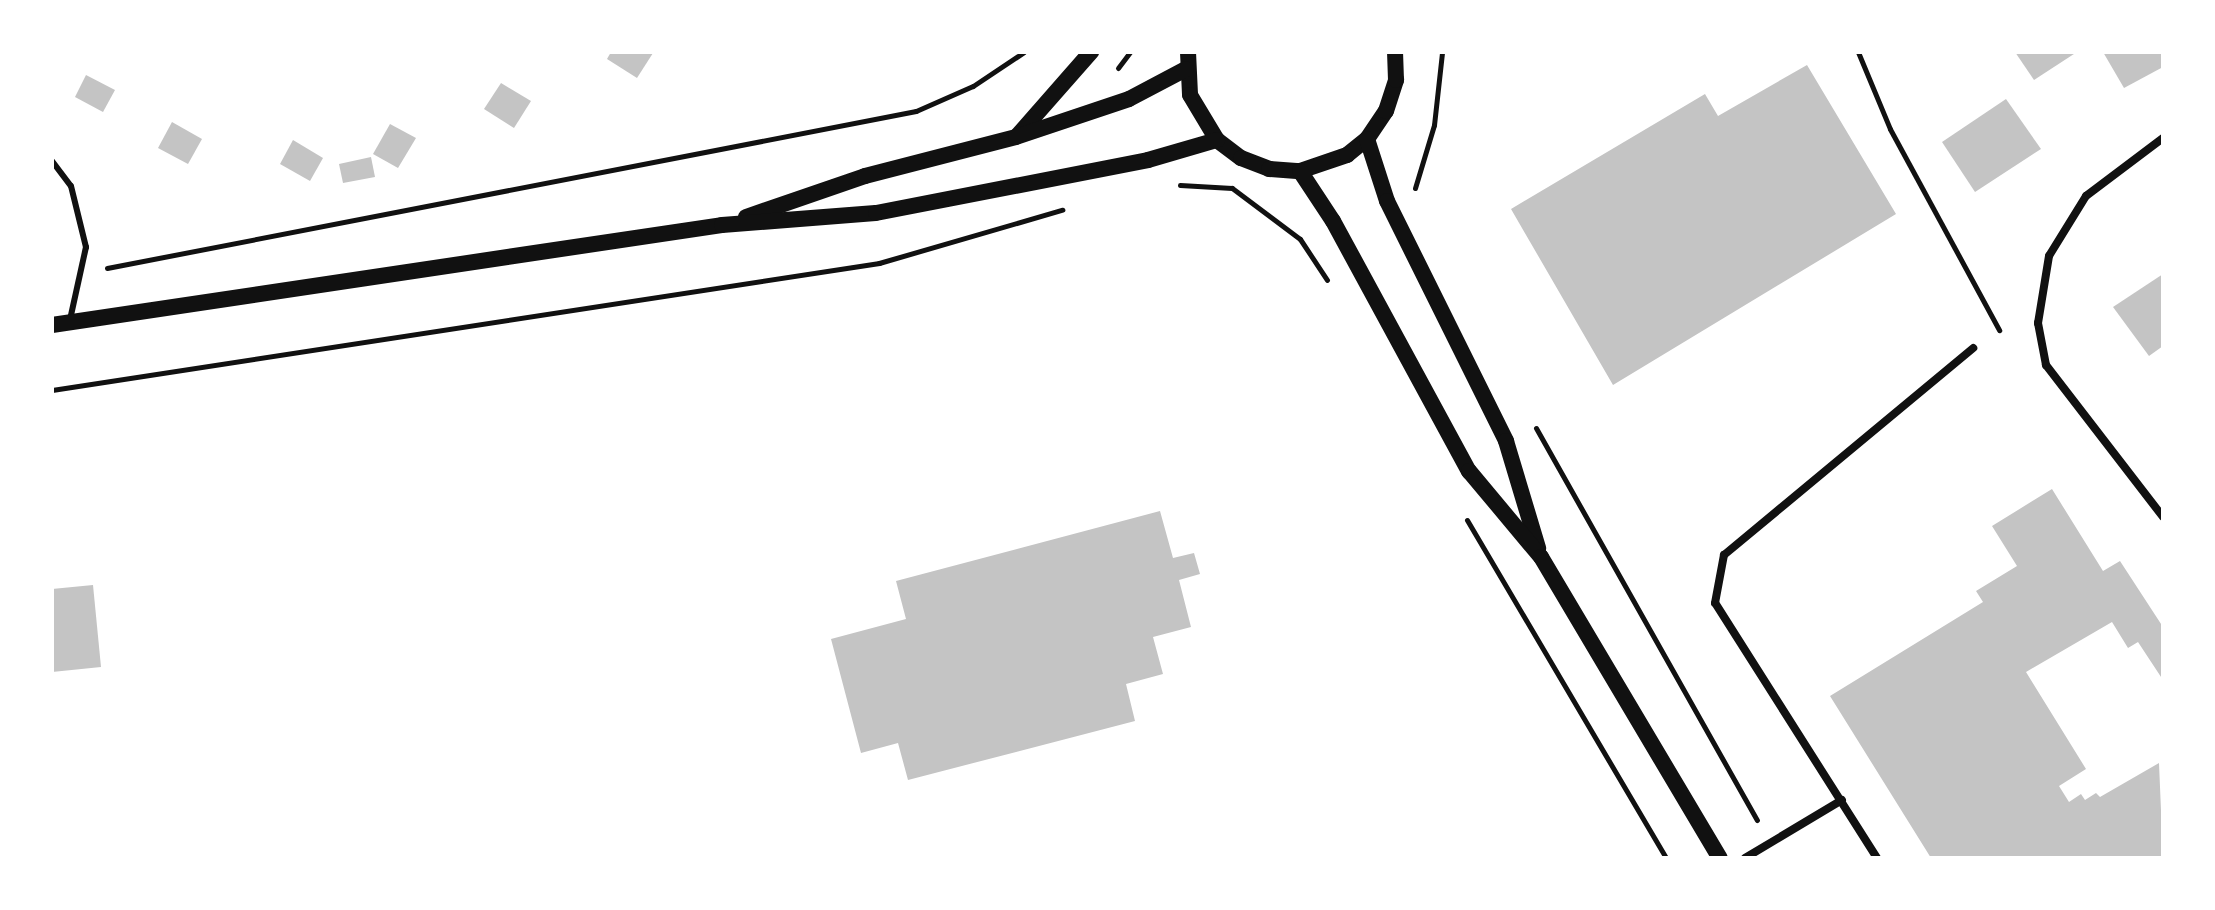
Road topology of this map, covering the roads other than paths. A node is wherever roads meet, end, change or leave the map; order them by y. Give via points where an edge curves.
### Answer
1 (1091, 52) edge
2 (1395, 52) edge
3 (1187, 61) edge
4 (1016, 137) junction
5 (2163, 138) edge
6 (1367, 139) junction
7 (1217, 140) junction
8 (52, 161) edge
9 (1300, 171) junction
10 (722, 225) junction
11 (70, 323) junction
12 (52, 325) edge
13 (1973, 348) road end
14 (2163, 517) edge
15 (1541, 557) junction
16 (1842, 800) junction
17 (1720, 858) edge
18 (1745, 858) edge
19 (1877, 858) edge

1 - 4 main road
2 - 6 main road via 1396,80 1386,111
3 - 4 main road via 1129,99
3 - 7 main road via 1201,119
4 - 10 main road via 865,176
5 - 14 street via 2086,196 2049,256 2038,323 2046,365
6 - 9 main road via 1336,160
6 - 15 main road via 1387,201 1506,441
7 - 9 main road via 1269,169
7 - 10 main road via 1148,160 876,213
8 - 11 lane via 71,186 86,247
9 - 15 main road via 1469,471
10 - 11 main road
11 - 12 main road
13 - 16 street via 1724,555 1715,603
15 - 17 main road
16 - 18 street
16 - 19 street

